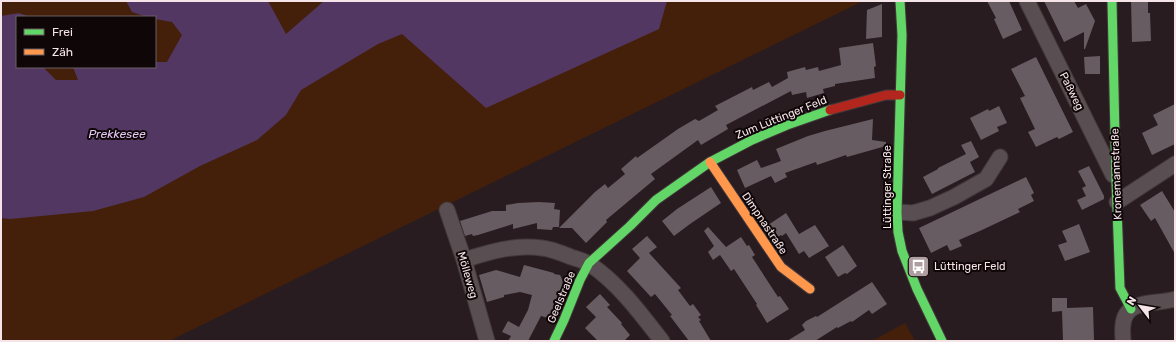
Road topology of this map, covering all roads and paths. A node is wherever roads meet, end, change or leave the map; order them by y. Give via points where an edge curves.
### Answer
1 (900, 1) edge
2 (1027, 1) edge
3 (1112, 1) edge
4 (900, 95) junction
5 (1000, 157) dead end
6 (710, 162) junction
7 (1175, 164) edge
8 (1116, 181) junction
9 (1117, 202) junction
10 (447, 210) dead end
11 (897, 212) junction
12 (464, 260) junction
13 (589, 263) junction
14 (810, 289) dead end
15 (1175, 299) edge
16 (1131, 309) junction
17 (487, 341) edge
18 (554, 341) edge
19 (662, 341) edge
20 (942, 341) edge
21 (1123, 341) edge

1 - 4 street, Lüttinger Straße
2 - 8 street, Paßweg
3 - 8 street, Kronemannstraße
4 - 6 street, Zum Lüttinger Feld via 886,95 829,110 752,140
4 - 11 street, Lüttinger Straße
5 - 11 street via 986,179 930,208 913,213
6 - 13 street, Zum Lüttinger Feld via 656,200
6 - 14 street, Dimpnastraße via 781,267
7 - 9 street
8 - 9 street, Kronemannstraße
9 - 16 street, Kronemannstraße via 1120,288
10 - 12 street, Mölleweg
11 - 20 street, Lüttinger Straße via 902,251
12 - 13 street via 490,251 524,247 556,251
12 - 17 street, Mölleweg
13 - 18 street, Geelstraße
13 - 19 street via 619,290
15 - 16 street via 1138,305
16 - 21 street via 1125,316

